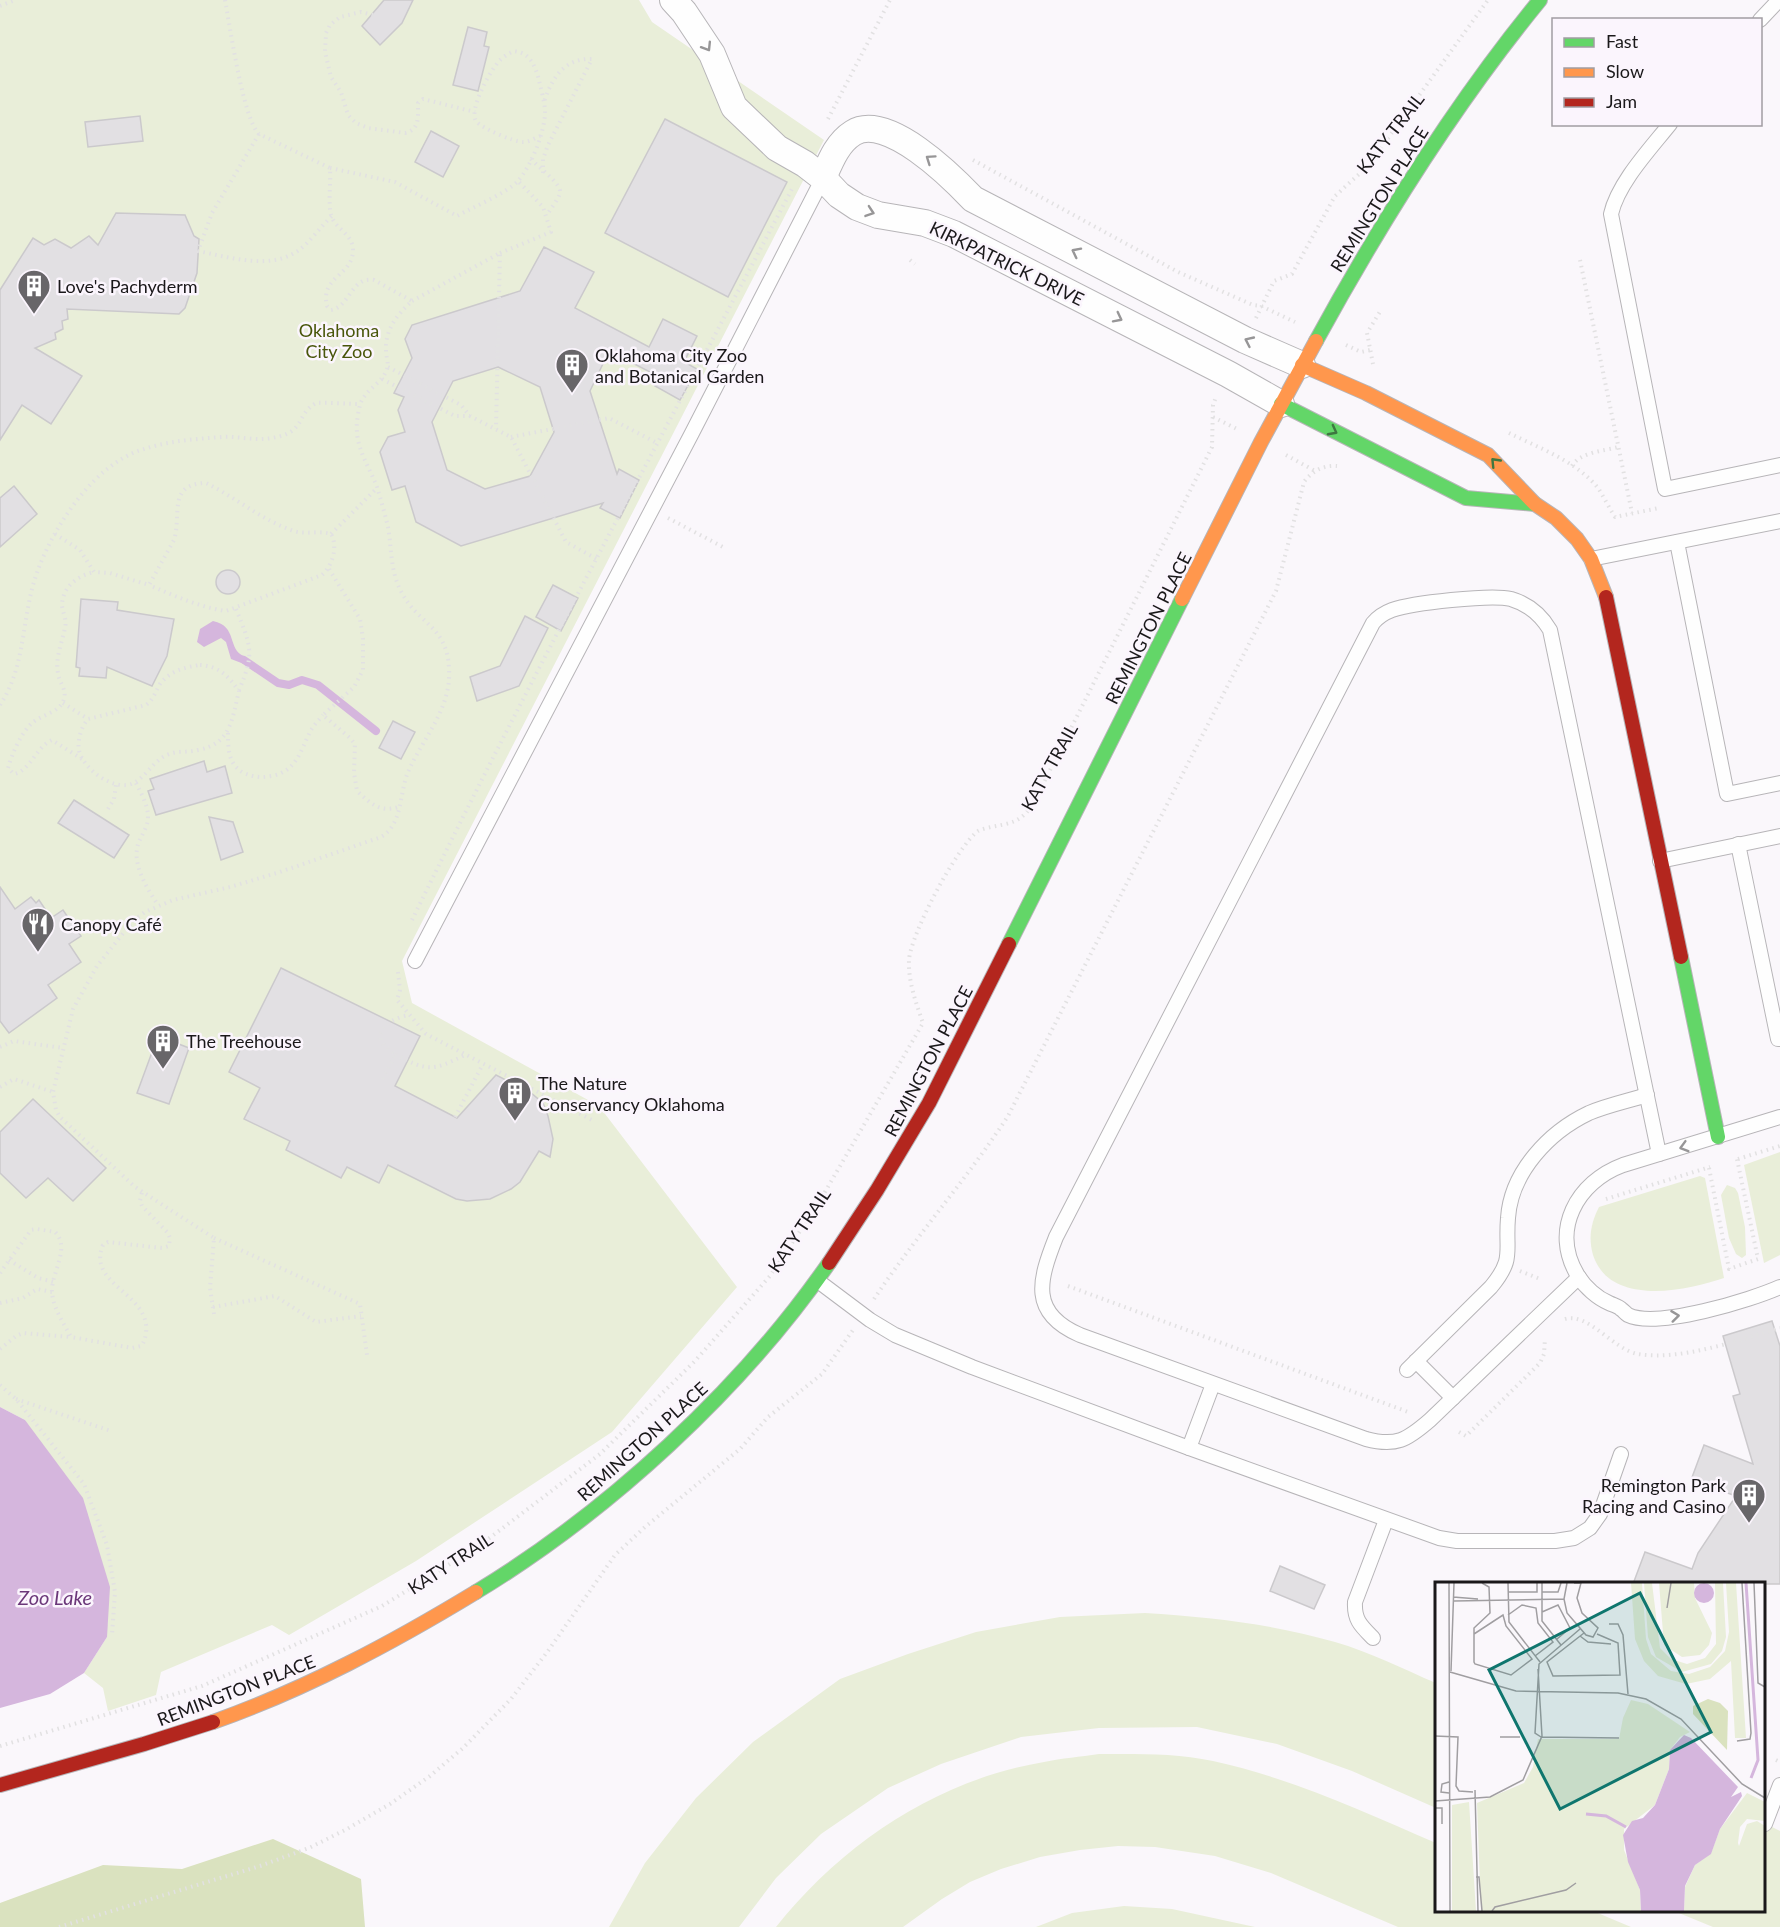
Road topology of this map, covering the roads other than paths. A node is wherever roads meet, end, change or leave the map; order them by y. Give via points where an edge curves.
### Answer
1 (673, 0) edge
2 (1540, 0) edge
3 (1779, 0) edge
4 (1762, 19) edge
5 (1668, 126) edge
6 (823, 178) junction
7 (1302, 365) junction
8 (1281, 404) junction
9 (1780, 465) edge
10 (1535, 504) junction
11 (1780, 521) edge
12 (1677, 542) junction
13 (1591, 559) junction
14 (1780, 783) edge
15 (1780, 836) edge
16 (1738, 844) junction
17 (1660, 861) junction
18 (415, 961) dead end
19 (1780, 1039) edge
20 (1647, 1095) junction
21 (1780, 1117) edge
22 (1718, 1137) junction
23 (1659, 1154) junction
24 (1579, 1277) junction
25 (818, 1281) junction
26 (1780, 1287) edge
27 (1213, 1384) junction
28 (1453, 1398) junction
29 (1189, 1448) junction
30 (1621, 1454) dead end
31 (1386, 1520) junction
32 (1373, 1638) dead end
33 (0, 1785) edge
34 (1780, 1785) edge
35 (1777, 1803) edge
36 (1765, 1824) dead end

1 -> 6 street, KIRKPATRICK DRIVE via 712,54 734,107 777,148
2 - 7 main road, REMINGTON PLACE via 1420,163
3 - 4 lane
5 - 9 lane via 1632,173 1614,201 1611,214 1665,489
7 -> 6 street via 1245,340 973,199 938,164 902,140 875,129 855,131 843,142
6 -> 8 street, KIRKPATRICK DRIVE via 857,207 954,234
6 - 18 lane
7 - 8 main road, REMINGTON PLACE
10 -> 7 main road via 1488,455
8 -> 10 main road via 1466,498
8 - 25 main road, REMINGTON PLACE via 929,1103 877,1194
10 - 13 main road via 1556,518
11 - 12 lane
12 - 13 lane
12 - 14 lane via 1727,794
13 - 17 main road via 1611,613
15 - 16 lane
16 - 17 lane
16 - 19 lane
17 - 22 main road
20 - 23 lane
20 - 27 lane via 1550,630 1537,612 1500,597 1406,607 1383,614 1373,623 1275,809 1056,1237 1042,1278 1045,1304 1051,1315 1070,1330
20 - 28 lane via 1589,1113 1556,1134 1525,1170 1511,1200 1509,1248 1500,1276 1412,1365
21 - 22 lane
22 -> 23 lane
23 - 24 lane via 1612,1169 1580,1196 1572,1209 1567,1240
24 -> 26 lane via 1596,1295 1626,1314 1649,1318 1706,1311
24 - 28 lane
25 - 29 lane via 895,1335
25 - 33 main road, REMINGTON PLACE via 731,1384 672,1442 596,1508 456,1605 340,1668 230,1716
27 - 28 lane via 1366,1439 1389,1443 1405,1440
27 - 29 lane
29 - 31 lane
30 - 31 lane via 1600,1514 1590,1528 1574,1538 1457,1541
31 - 32 lane via 1355,1602 1354,1615
34 - 35 lane
35 - 36 lane

